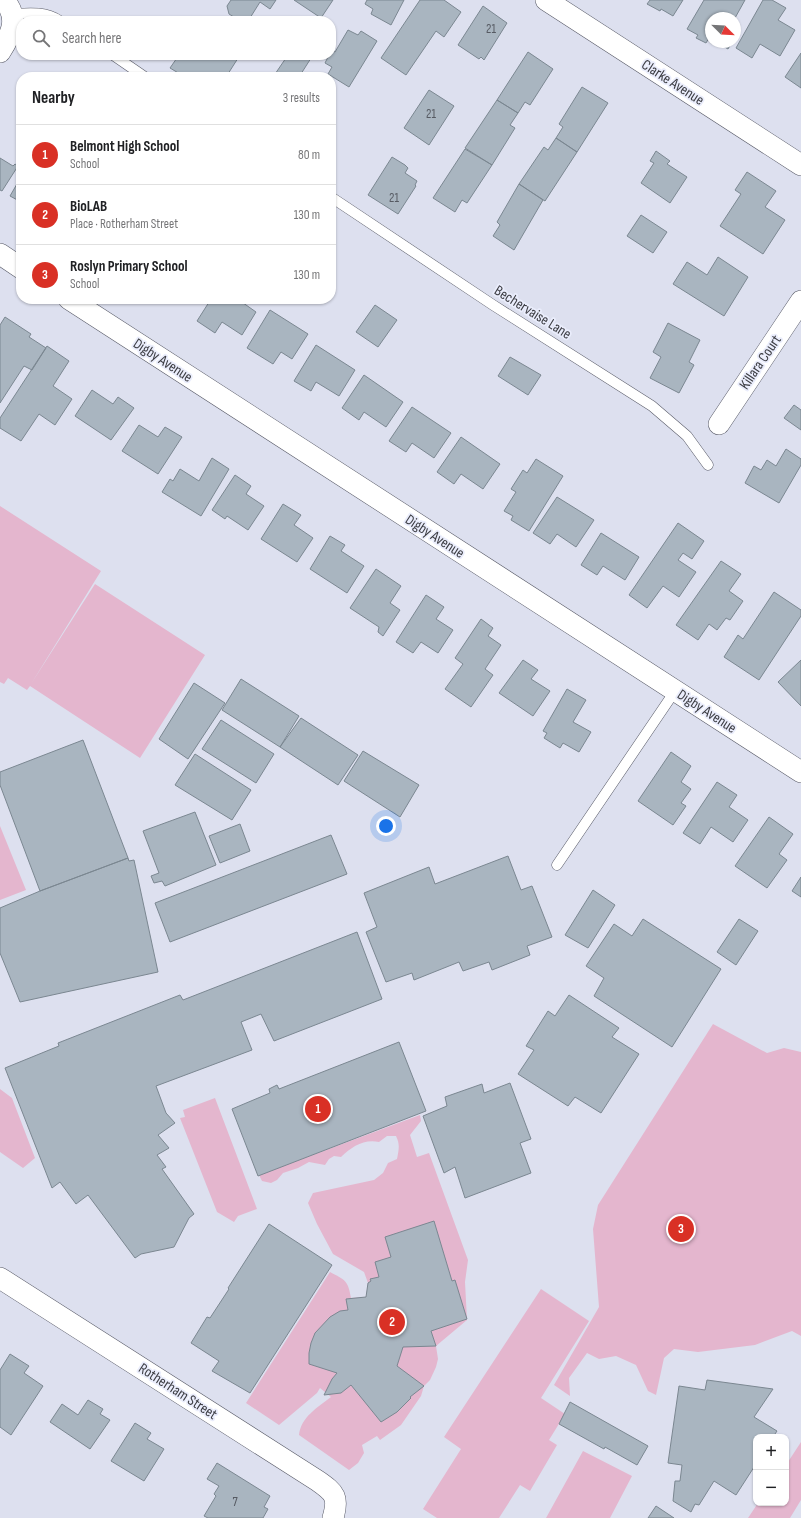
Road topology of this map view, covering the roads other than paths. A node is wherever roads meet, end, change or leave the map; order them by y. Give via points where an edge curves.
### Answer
1 (546, 0) edge
2 (8, 7) edge
3 (50, 16) edge
4 (0, 52) edge
5 (120, 60) edge
6 (138, 72) edge
7 (801, 165) edge
8 (336, 200) edge
9 (0, 254) edge
10 (16, 265) edge
11 (801, 301) edge
12 (77, 304) edge
13 (719, 424) dead end
14 (708, 465) dead end
15 (675, 691) junction
16 (801, 772) edge
17 (557, 865) dead end
18 (0, 1278) edge
19 (333, 1518) edge

1 - 7 street, Clarke Avenue
2 - 3 lane
2 - 4 street via 12,32
5 - 6 lane
8 - 14 lane, Bechervaise Lane via 493,306 652,406 687,436
9 - 10 street
11 - 13 street, Killara Court
12 - 15 street, Digby Avenue
15 - 16 street, Digby Avenue
15 - 17 lane
18 - 19 street, Rotherham Street via 331,1490 337,1504

